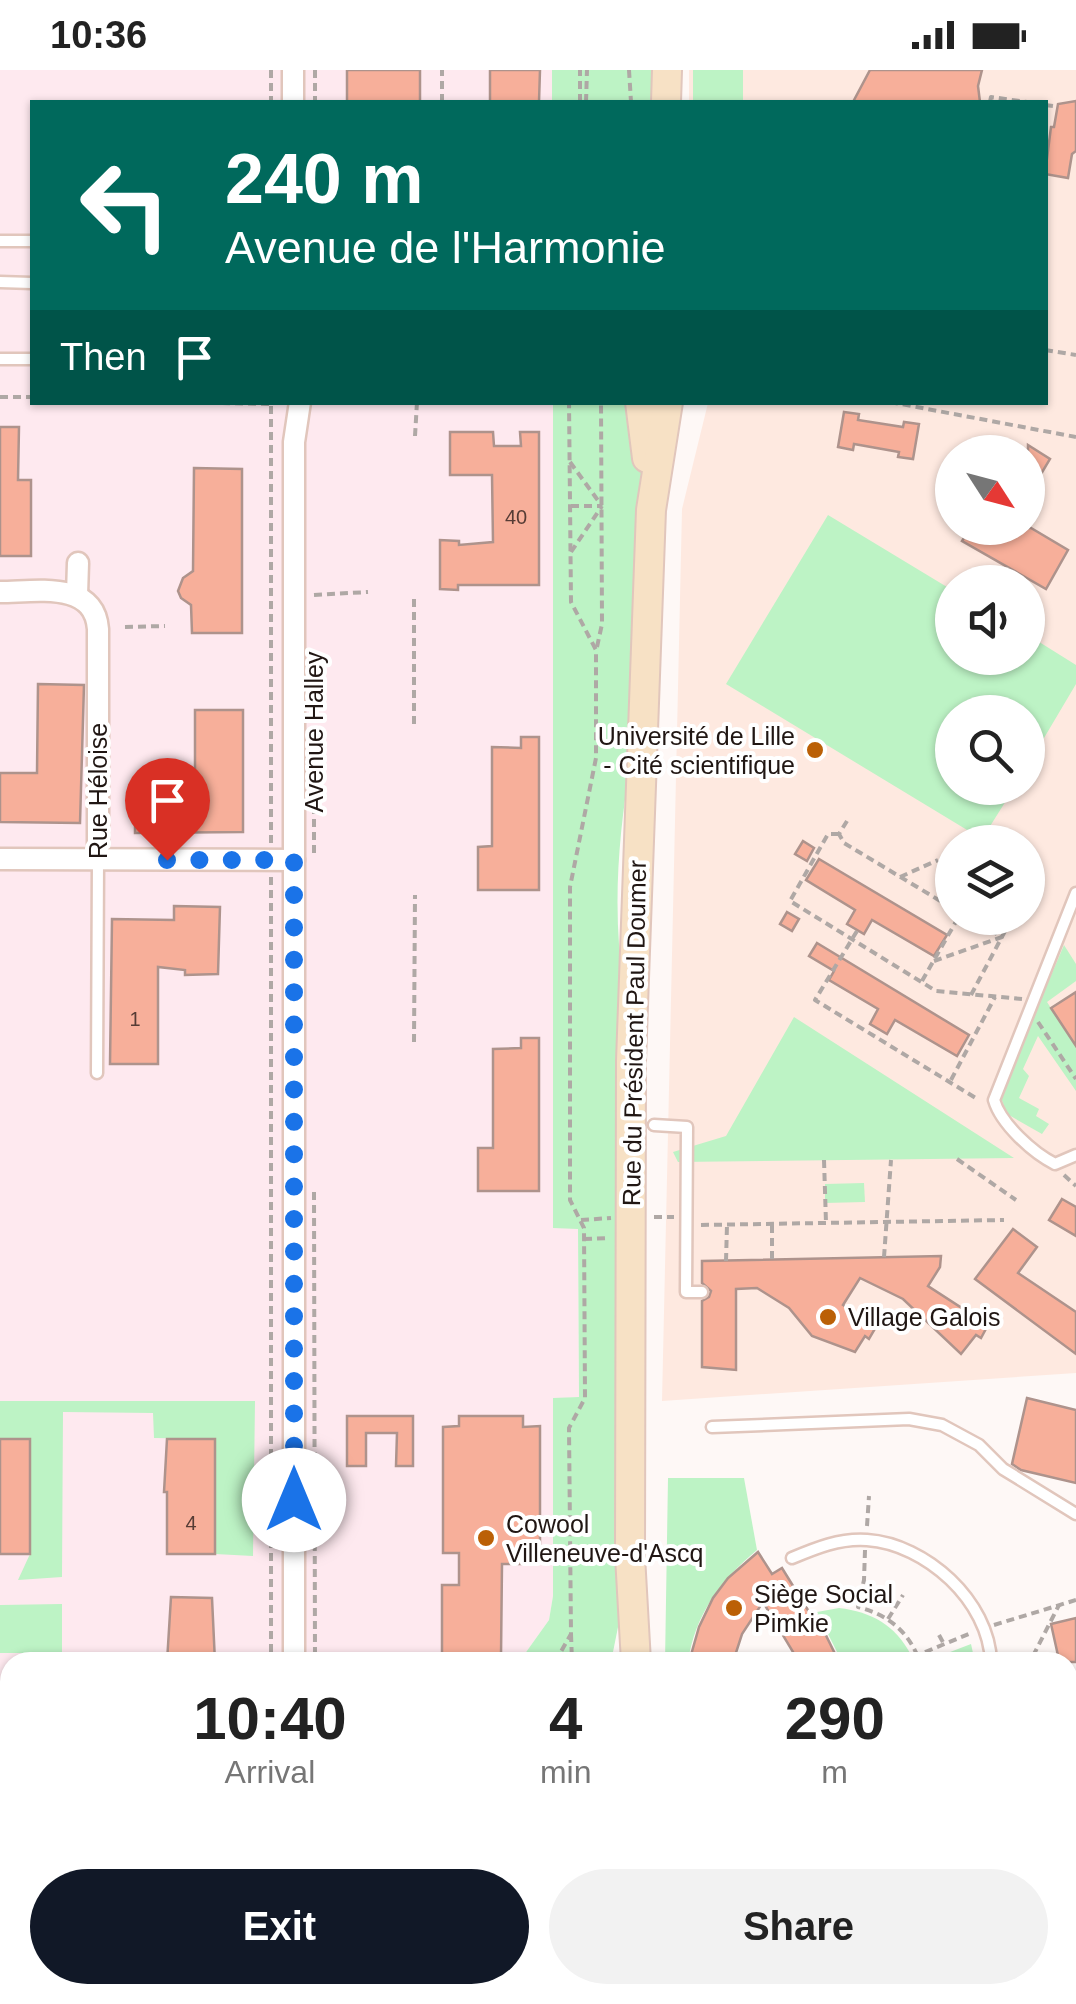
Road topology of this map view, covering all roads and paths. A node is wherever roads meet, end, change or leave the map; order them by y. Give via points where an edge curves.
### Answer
1 (271, 70) edge
2 (293, 70) edge
3 (315, 70) edge
4 (442, 70) edge
5 (583, 70) edge
6 (629, 70) edge
7 (667, 70) edge
8 (271, 100) edge
9 (293, 100) edge
10 (315, 100) edge
11 (442, 100) edge
12 (583, 100) edge
13 (631, 100) edge
14 (666, 100) edge
15 (1048, 105) edge
16 (1053, 106) dead end
17 (0, 241) edge
18 (30, 241) edge
19 (0, 282) edge
20 (30, 283) edge
21 (1048, 350) edge
22 (1076, 355) edge
23 (0, 359) edge
24 (30, 359) edge
25 (0, 396) edge
26 (30, 397) edge
27 (276, 405) edge
28 (277, 405) edge
29 (300, 405) edge
30 (416, 405) edge
31 (569, 405) edge
32 (601, 405) edge
33 (640, 405) edge
34 (668, 405) edge
35 (906, 405) edge
36 (415, 436) dead end
37 (1076, 437) edge
38 (294, 442) junction
39 (570, 462) junction
40 (570, 506) junction
41 (602, 506) junction
42 (651, 510) junction
43 (570, 552) junction
44 (78, 563) dead end
45 (0, 592) edge
46 (368, 592) dead end
47 (77, 595) junction
48 (314, 595) dead end
49 (414, 598) dead end
50 (125, 626) dead end
51 (165, 626) dead end
52 (596, 650) junction
53 (314, 702) dead end
54 (414, 724) dead end
55 (848, 821) dead end
56 (839, 834) junction
57 (0, 860) edge
58 (98, 860) junction
59 (270, 860) junction
60 (304, 861) junction
61 (935, 861) edge
62 (900, 877) junction
63 (1076, 893) edge
64 (415, 895) dead end
65 (935, 898) edge
66 (857, 930) dead end
67 (949, 935) edge
68 (998, 935) edge
69 (852, 936) junction
70 (1002, 937) junction
71 (934, 961) junction
72 (922, 981) junction
73 (970, 995) junction
74 (996, 997) junction
75 (1032, 1000) junction
76 (414, 1042) dead end
77 (97, 1073) dead end
78 (1076, 1078) edge
79 (952, 1080) junction
80 (1000, 1114) junction
81 (654, 1125) dead end
82 (1076, 1156) edge
83 (957, 1159) dead end
84 (824, 1160) dead end
85 (892, 1160) dead end
86 (314, 1194) dead end
87 (1016, 1200) dead end
88 (654, 1217) dead end
89 (1004, 1220) dead end
90 (686, 1221) junction
91 (885, 1222) junction
92 (826, 1223) junction
93 (727, 1224) junction
94 (772, 1224) junction
95 (884, 1257) dead end
96 (726, 1260) dead end
97 (772, 1260) dead end
98 (702, 1292) dead end
99 (712, 1427) dead end
100 (870, 1496) dead end
101 (1076, 1514) edge
102 (866, 1540) junction
103 (630, 1556) junction
104 (792, 1558) dead end
105 (903, 1595) dead end
106 (1058, 1605) dead end
107 (888, 1619) junction
108 (571, 1634) junction
109 (938, 1635) dead end
110 (944, 1644) dead end
111 (271, 1652) edge
112 (294, 1652) edge
113 (315, 1652) edge
114 (561, 1652) edge
115 (572, 1652) edge
116 (619, 1652) edge
117 (635, 1652) edge
118 (914, 1652) edge
119 (988, 1652) edge
120 (1035, 1652) edge

1 - 8 path
2 - 9 street
3 - 10 path
4 - 11 path
5 - 12 path
6 - 13 path
7 - 14 main road
15 - 16 path
17 - 18 lane
19 - 20 lane
21 - 22 path
23 - 24 lane
25 - 26 path
27 - 59 path, Avenue Halley
28 - 38 street, Avenue Halley
29 - 38 street, Avenue Halley
30 - 36 path
31 - 39 path
32 - 41 path
33 - 42 main road, Rue du Président Paul Doumer
34 - 42 main road, Rue du Président Paul Doumer
35 - 37 path
38 - 60 street, Avenue Halley
39 - 40 path
39 - 41 path
40 - 41 path
40 - 43 path
41 - 43 path
41 - 52 path
42 - 103 main road, Rue du Président Paul Doumer via 631,1078
43 - 52 path via 570,602
44 - 47 street
45 - 47 street
46 - 48 path
47 - 58 street, Rue Héloise via 96,614 98,629
49 - 54 path
50 - 51 path
52 - 108 path via 596,758 570,887 570,1200 584,1228 584,1398 569,1428
53 - 60 path, Avenue Halley
55 - 56 path
56 - 62 path
56 - 69 path via 828,834 790,901
57 - 58 street
58 - 59 street
58 - 77 lane, Rue Héloise
59 - 60 street
59 - 111 path, Avenue Halley
60 - 112 street, Avenue Halley
61 - 62 path
62 - 65 path
63 - 75 lane
64 - 76 path
66 - 69 path
67 - 71 path
68 - 70 path
69 - 72 path
69 - 79 path via 815,1000
70 - 71 path
70 - 73 path
71 - 72 path
72 - 73 path via 936,991
73 - 74 path
74 - 75 path
74 - 79 path
75 - 78 path via 1034,1016
75 - 80 lane via 994,1094
79 - 80 path
80 - 82 lane via 1048,1161
81 - 90 lane via 687,1128
83 - 87 path
84 - 92 path
85 - 91 path
86 - 113 path
88 - 90 path
89 - 91 path
90 - 93 path
90 - 98 lane via 686,1292
91 - 92 path
91 - 95 path
92 - 94 path
93 - 94 path
93 - 96 path
94 - 97 path
99 - 101 lane via 909,1418 942,1425
100 - 102 path
102 - 104 lane via 828,1542
102 - 107 path via 858,1607
102 - 119 lane via 901,1546 954,1582
103 - 116 main road, Rue du Président Paul Doumer
103 - 117 main road, Rue du Président Paul Doumer
105 - 107 path
106 - 120 path
107 - 118 path
108 - 114 path
108 - 115 path
109 - 110 path

